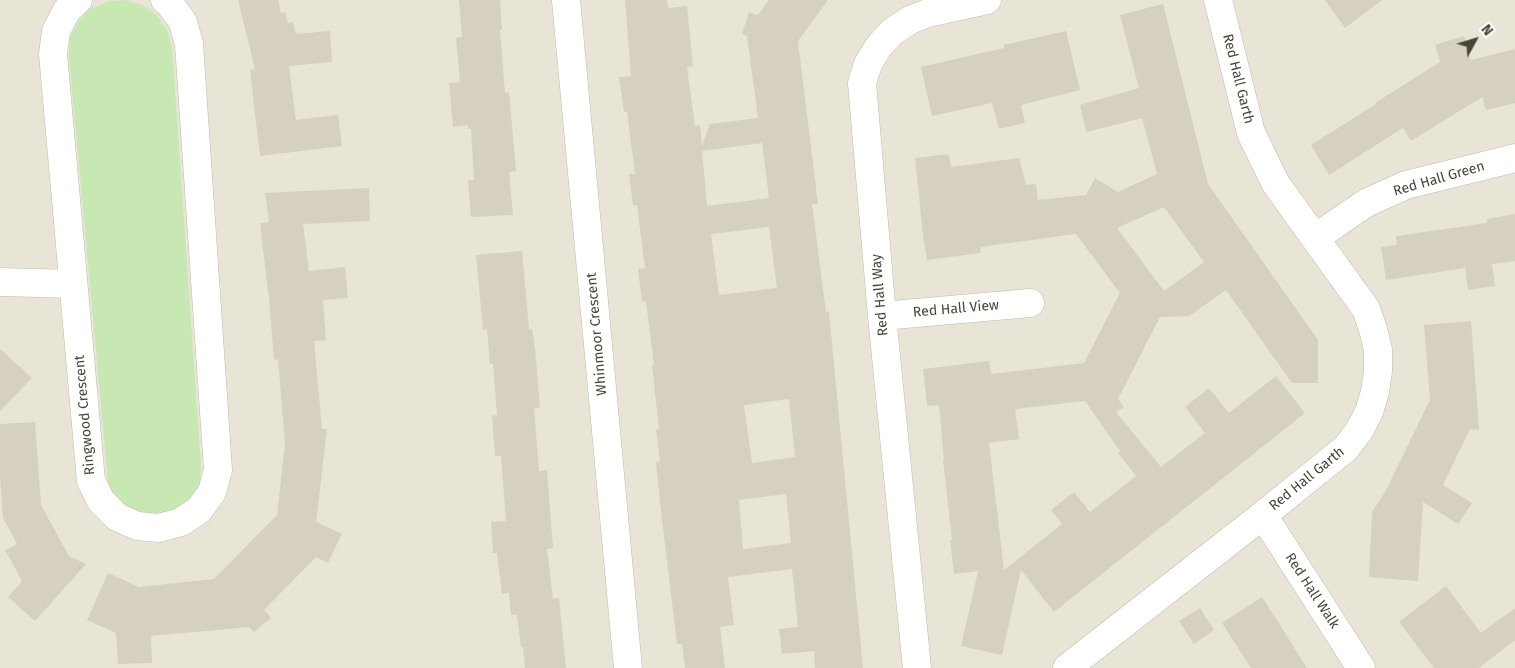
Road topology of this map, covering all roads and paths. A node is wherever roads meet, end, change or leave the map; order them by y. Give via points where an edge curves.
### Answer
1 (78, 0) edge
2 (165, 0) edge
3 (566, 0) edge
4 (987, 0) edge
5 (1218, 0) edge
6 (1515, 158) edge
7 (1315, 238) junction
8 (0, 282) edge
9 (73, 284) junction
10 (1030, 303) dead end
11 (882, 316) junction
12 (1263, 515) junction
13 (628, 668) edge
14 (917, 668) edge
15 (1067, 668) edge
16 (1361, 668) edge

1 - 9 street, Ringwood Crescent via 67,10 56,31 53,54
2 - 9 street, Ringwood Crescent via 183,22 189,44 218,470 212,492 199,510 181,522 159,528 137,526 117,517 101,501 91,481
3 - 13 street, Whinmoor Crescent
4 - 11 street, Red Hall Way via 910,20 878,46 868,64 862,83
5 - 7 street, Red Hall Garth via 1251,133 1276,184
6 - 7 street, Red Hall Green via 1406,186 1366,203
7 - 12 street, Red Hall Garth via 1366,310 1378,350 1375,392 1369,412 1346,448
8 - 9 street
10 - 11 street, Red Hall View
11 - 14 street, Red Hall Way
12 - 15 street, Red Hall Garth
12 - 16 street, Red Hall Walk

